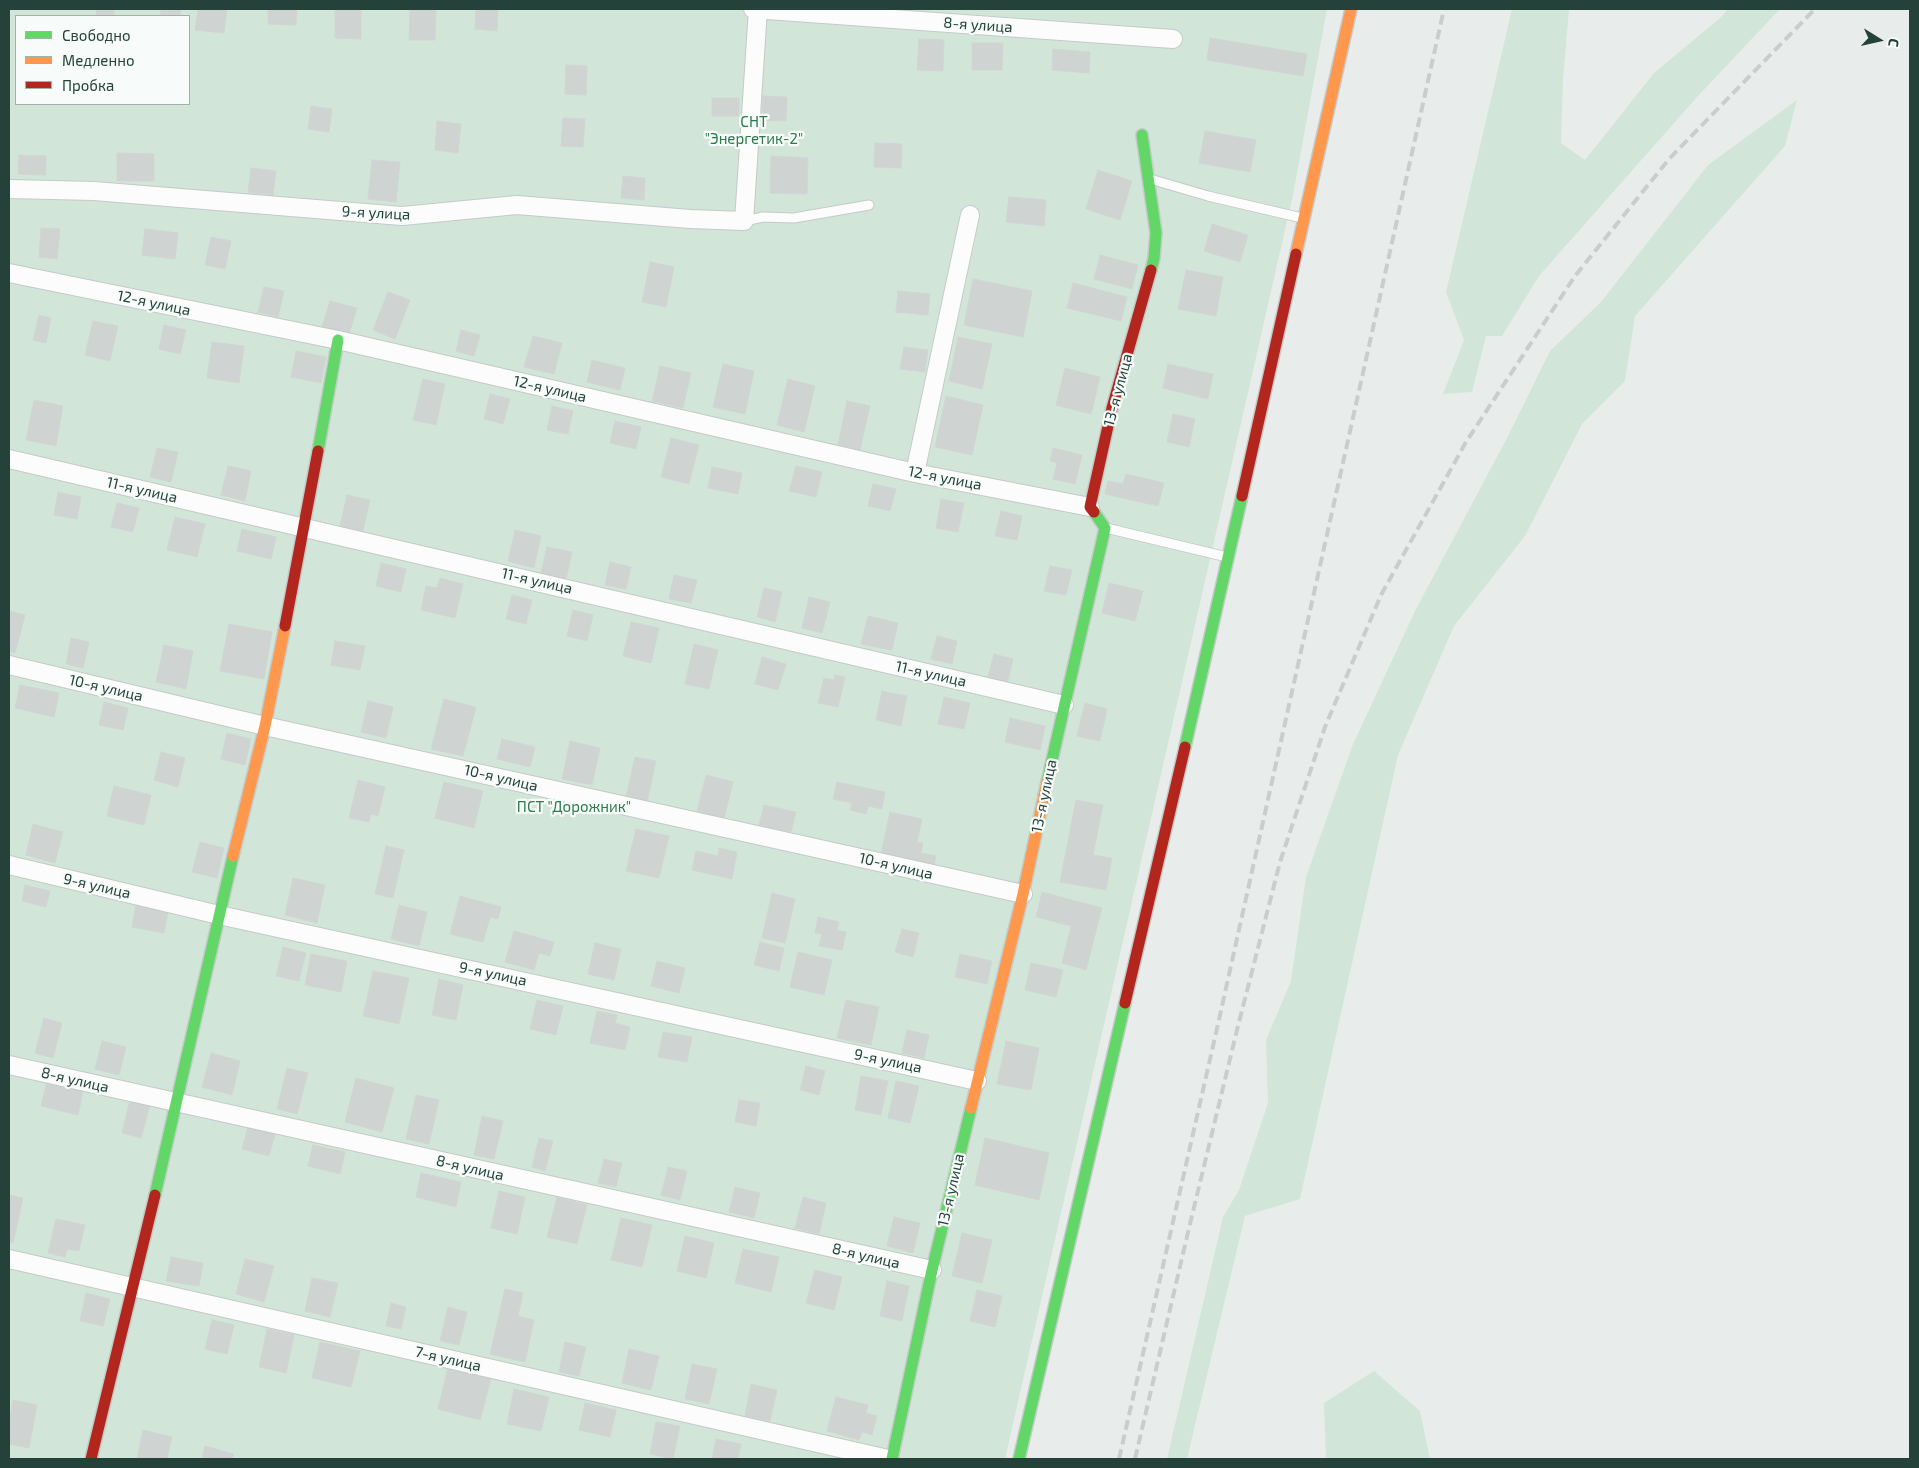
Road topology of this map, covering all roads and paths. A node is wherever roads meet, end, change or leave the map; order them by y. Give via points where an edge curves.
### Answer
1 (753, 9) edge
2 (758, 9) edge
3 (1351, 9) edge
4 (1173, 39) dead end
5 (1142, 135) dead end
6 (1148, 178) junction
7 (9, 189) edge
8 (869, 205) dead end
9 (970, 215) dead end
10 (1305, 218) junction
11 (744, 221) junction
12 (9, 274) edge
13 (338, 340) junction
14 (9, 459) edge
15 (915, 473) junction
16 (1090, 507) junction
17 (305, 527) junction
18 (1105, 528) junction
19 (1229, 558) junction
20 (9, 665) edge
21 (1064, 705) junction
22 (265, 726) junction
23 (9, 865) edge
24 (1023, 894) junction
25 (219, 915) junction
26 (9, 1065) edge
27 (977, 1081) junction
28 (177, 1103) junction
29 (9, 1259) edge
30 (932, 1270) junction
31 (134, 1287) junction
32 (91, 1459) edge
33 (888, 1459) edge
34 (892, 1459) edge
35 (1018, 1459) edge

1 - 2 street, 8-я улица
2 - 4 street, 8-я улица
2 - 11 street
3 - 10 street
5 - 6 street, 13-я улица
6 - 10 lane via 1208,196
6 - 16 street, 13-я улица via 1156,233 1154,258 1112,408
7 - 11 street, 9-я улица via 94,191 402,216 517,205
8 - 11 lane via 794,218 764,217
9 - 15 street
10 - 19 street
12 - 13 street, 12-я улица
13 - 15 street, 12-я улица
13 - 17 street
14 - 17 street, 11-я улица
15 - 16 street, 12-я улица
16 - 18 street
17 - 21 street, 11-я улица
17 - 22 street
18 - 19 lane
18 - 21 street, 13-я улица
19 - 35 street
20 - 22 street, 10-я улица
21 - 24 street, 13-я улица
22 - 24 street, 10-я улица
22 - 25 street
23 - 25 street, 9-я улица
24 - 27 street, 13-я улица
25 - 27 street, 9-я улица
25 - 28 street
26 - 28 street, 8-я улица
27 - 30 street, 13-я улица
28 - 30 street, 8-я улица
28 - 31 street
29 - 31 street, 7-я улица
30 - 34 street, 13-я улица
31 - 32 street
31 - 33 street, 7-я улица

